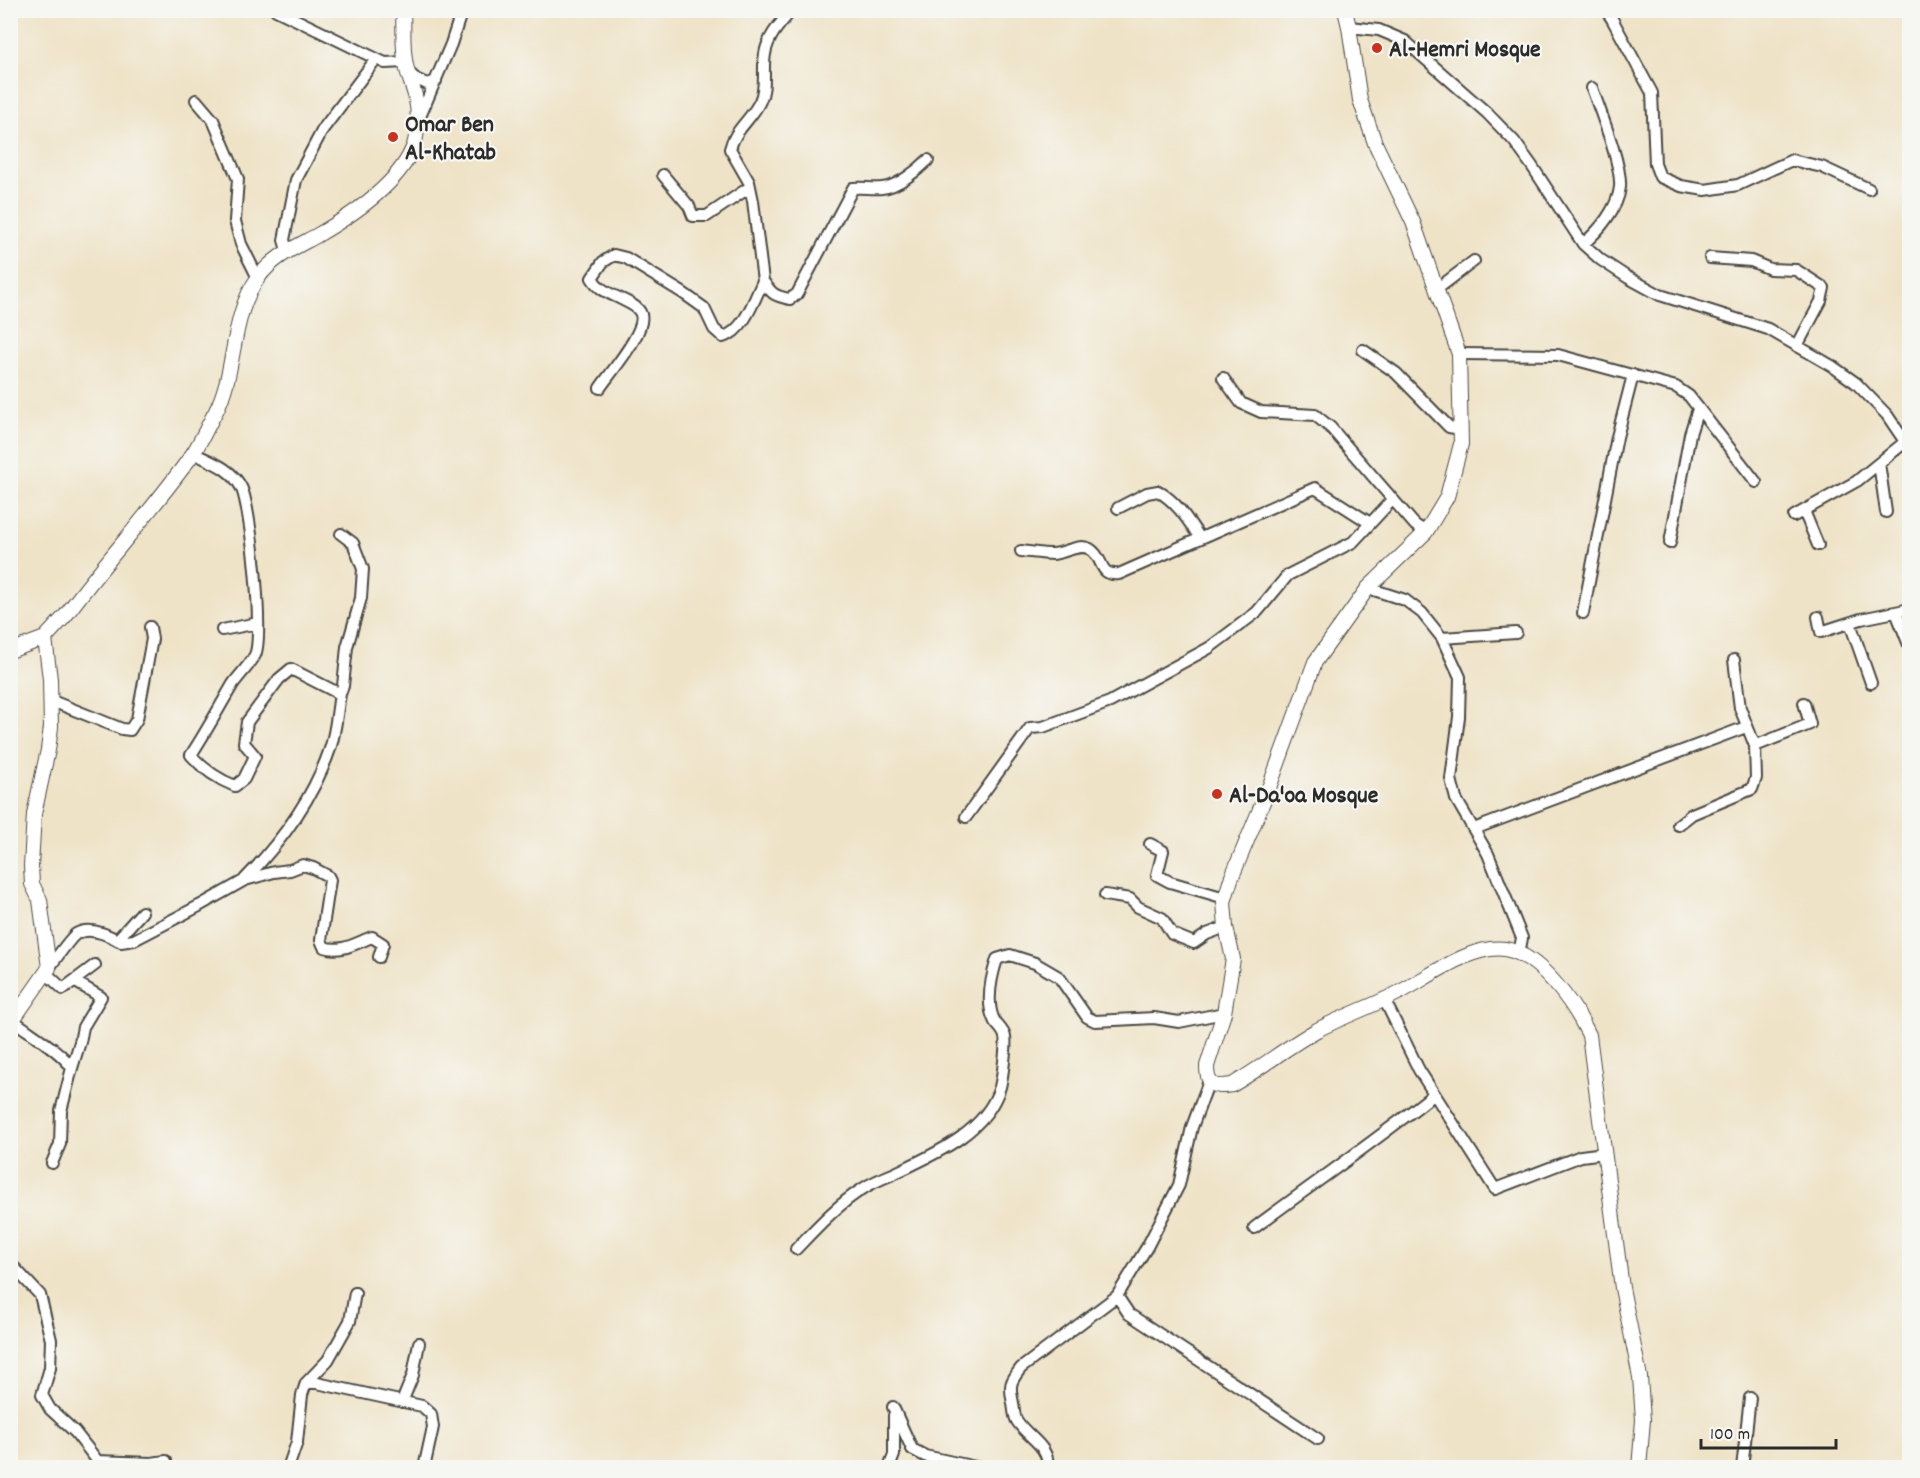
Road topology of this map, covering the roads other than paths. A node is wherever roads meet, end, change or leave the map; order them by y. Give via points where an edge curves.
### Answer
1 (276, 10) edge
2 (403, 10) edge
3 (462, 10) edge
4 (792, 10) edge
5 (1345, 10) edge
6 (1606, 10) edge
7 (1349, 27) junction
8 (376, 60) junction
9 (406, 67) junction
10 (436, 81) junction
11 (1592, 88) dead end
12 (196, 100) dead end
13 (417, 123) junction
14 (928, 160) dead end
15 (663, 175) dead end
16 (750, 187) junction
17 (1869, 189) dead end
18 (1583, 244) junction
19 (287, 250) junction
20 (1710, 258) dead end
21 (1474, 261) dead end
22 (258, 278) junction
23 (763, 280) junction
24 (1437, 289) junction
25 (1797, 345) junction
26 (1363, 350) dead end
27 (1459, 354) junction
28 (1633, 375) junction
29 (1223, 378) dead end
30 (600, 388) dead end
31 (1698, 409) junction
32 (1461, 429) junction
33 (1907, 445) edge
34 (194, 453) junction
35 (1879, 463) junction
36 (1756, 482) dead end
37 (1392, 500) junction
38 (1118, 508) dead end
39 (1804, 511) junction
40 (1886, 512) dead end
41 (1794, 516) dead end
42 (1371, 523) junction
43 (1426, 532) junction
44 (341, 534) dead end
45 (1200, 538) junction
46 (1670, 543) dead end
47 (1818, 545) dead end
48 (1020, 551) dead end
49 (1368, 588) junction
50 (1910, 609) edge
51 (1896, 612) junction
52 (1583, 613) dead end
53 (1818, 617) dead end
54 (258, 623) junction
55 (1850, 623) junction
56 (150, 627) dead end
57 (222, 630) dead end
58 (1516, 633) dead end
59 (45, 638) junction
60 (1442, 638) junction
61 (1909, 645) edge
62 (10, 651) edge
63 (1734, 660) dead end
64 (1870, 683) dead end
65 (340, 694) junction
66 (52, 701) junction
67 (1804, 703) dead end
68 (1746, 727) junction
69 (1755, 746) junction
70 (966, 817) dead end
71 (1678, 825) dead end
72 (1474, 829) junction
73 (1150, 844) dead end
74 (244, 880) junction
75 (1105, 895) dead end
76 (1225, 898) junction
77 (142, 912) dead end
78 (1226, 927) junction
79 (117, 940) junction
80 (1520, 954) junction
81 (379, 957) dead end
82 (95, 965) dead end
83 (47, 970) junction
84 (74, 981) junction
85 (1384, 999) junction
86 (1224, 1013) junction
87 (12, 1022) edge
88 (72, 1068) junction
89 (1209, 1081) junction
90 (1434, 1094) junction
91 (1605, 1153) junction
92 (52, 1163) dead end
93 (1254, 1228) dead end
94 (796, 1249) dead end
95 (10, 1263) edge
96 (355, 1293) dead end
97 (1117, 1296) junction
98 (419, 1343) dead end
99 (306, 1383) junction
100 (1750, 1398) dead end
101 (402, 1402) junction
102 (1318, 1439) dead end
103 (166, 1461) dead end
104 (100, 1464) edge
105 (288, 1467) edge
106 (424, 1467) edge
107 (889, 1467) edge
108 (980, 1467) edge
109 (1048, 1467) edge
110 (1639, 1467) edge
111 (1742, 1467) edge

1 - 8 street
2 - 9 street
3 - 10 street
4 - 16 street via 771,35 764,55 761,100 732,138 730,149
5 - 7 street
6 - 17 street via 1652,93 1655,164 1660,177 1705,190 1738,184 1792,160 1822,167
7 - 18 street via 1379,30 1405,41 1487,113 1514,141
7 - 24 street via 1360,100 1375,144 1413,222
8 - 9 street
8 - 19 street via 323,129 296,180 284,240
9 - 10 street via 416,79 427,84
9 - 13 street via 416,100
10 - 13 street
11 - 18 street via 1621,184 1599,231
12 - 22 street via 213,120 238,179 236,221 241,244
13 - 19 street via 409,155 389,183 345,218
14 - 23 street via 917,171 884,189 853,188 797,294 790,299 779,297 772,294
15 - 16 street via 693,216 707,216
16 - 23 street
18 - 25 street via 1600,260 1660,295 1768,329
19 - 22 street
20 - 25 street via 1796,270 1824,288
21 - 24 street
22 - 34 street via 243,309 217,408
23 - 30 street via 742,322 731,335 723,336 714,329 704,308 675,288 626,258 614,255 603,262 592,278 597,287 628,302 640,311 642,319 639,333
24 - 27 street
25 - 33 street via 1856,383 1887,415
26 - 32 street via 1396,373 1449,427
27 - 28 street via 1558,355
27 - 32 street
28 - 31 street via 1676,387
28 - 52 street
29 - 37 street via 1242,403 1261,411 1315,415 1331,428
31 - 36 street
31 - 46 street
32 - 43 street via 1461,444 1447,497
33 - 35 street
34 - 54 street via 228,470 240,486 247,505
34 - 59 street
35 - 39 street via 1857,481
35 - 40 street
37 - 42 street
37 - 43 street
38 - 45 street via 1158,490 1171,499
39 - 41 street
39 - 47 street
42 - 45 street via 1315,488
42 - 70 street via 1353,542 1288,575 1257,612 1209,648 1110,702 1043,727 1030,728
43 - 49 street
44 - 65 street via 354,543 363,569 361,598 346,647
45 - 48 street via 1119,574 1105,571 1097,555 1088,548 1054,554
49 - 60 street via 1405,600 1422,613
49 - 76 street via 1315,662
50 - 51 street
51 - 55 street
51 - 61 street
53 - 55 street via 1821,632
54 - 57 street
54 - 65 street via 255,654 191,755 204,770 235,786 244,779 255,756 244,743 247,722 291,669
55 - 64 street
56 - 66 street via 152,639 137,719 130,730
58 - 60 street
59 - 62 street
59 - 66 street
60 - 72 street via 1460,677 1451,779 1456,799
63 - 68 street
65 - 74 street via 330,748 308,801 271,852
66 - 83 street via 48,750 34,814 31,866 32,884 40,900
67 - 69 street via 1810,724
68 - 69 street
68 - 72 street
69 - 71 street via 1756,778 1752,789 1692,814
72 - 80 street via 1522,938
73 - 76 street via 1163,851 1157,875
74 - 79 street via 134,940
74 - 81 street via 303,865 328,876 321,940 324,947 343,949 372,937 383,944
75 - 78 street via 1130,899 1162,918 1172,934 1194,943
76 - 78 street
77 - 79 street
78 - 86 street via 1233,959
79 - 83 street via 88,930 75,935
80 - 85 street via 1505,949 1476,952
80 - 91 street via 1557,986 1590,1035
82 - 84 street
83 - 84 street via 63,990
83 - 87 street
84 - 88 street via 101,997 83,1027
85 - 89 street via 1317,1030 1232,1085 1220,1087
85 - 90 street
86 - 89 street via 1207,1066
86 - 94 street via 1179,1022 1154,1018 1095,1021 1087,1017 1059,977 1010,955 997,959 989,1003 1005,1036 1004,1053 999,1087 986,1115 963,1137 864,1188 830,1214
87 - 88 street via 62,1054
88 - 92 street via 61,1111 60,1144
89 - 97 street via 1192,1127 1179,1185
90 - 91 street via 1495,1189 1581,1156
90 - 93 street
91 - 110 street via 1622,1288 1640,1377 1643,1420
95 - 104 street via 40,1295 51,1340 50,1368 42,1395
96 - 99 street via 350,1321 328,1360
97 - 102 street via 1129,1314
97 - 109 street via 1021,1368 1011,1381 1017,1421 1044,1448
98 - 101 street via 413,1375
99 - 101 street
99 - 105 street via 297,1442
100 - 111 street
101 - 106 street via 422,1406 431,1414 433,1427
103 - 104 street
107 - 108 street via 894,1455 893,1407 912,1449 925,1456

